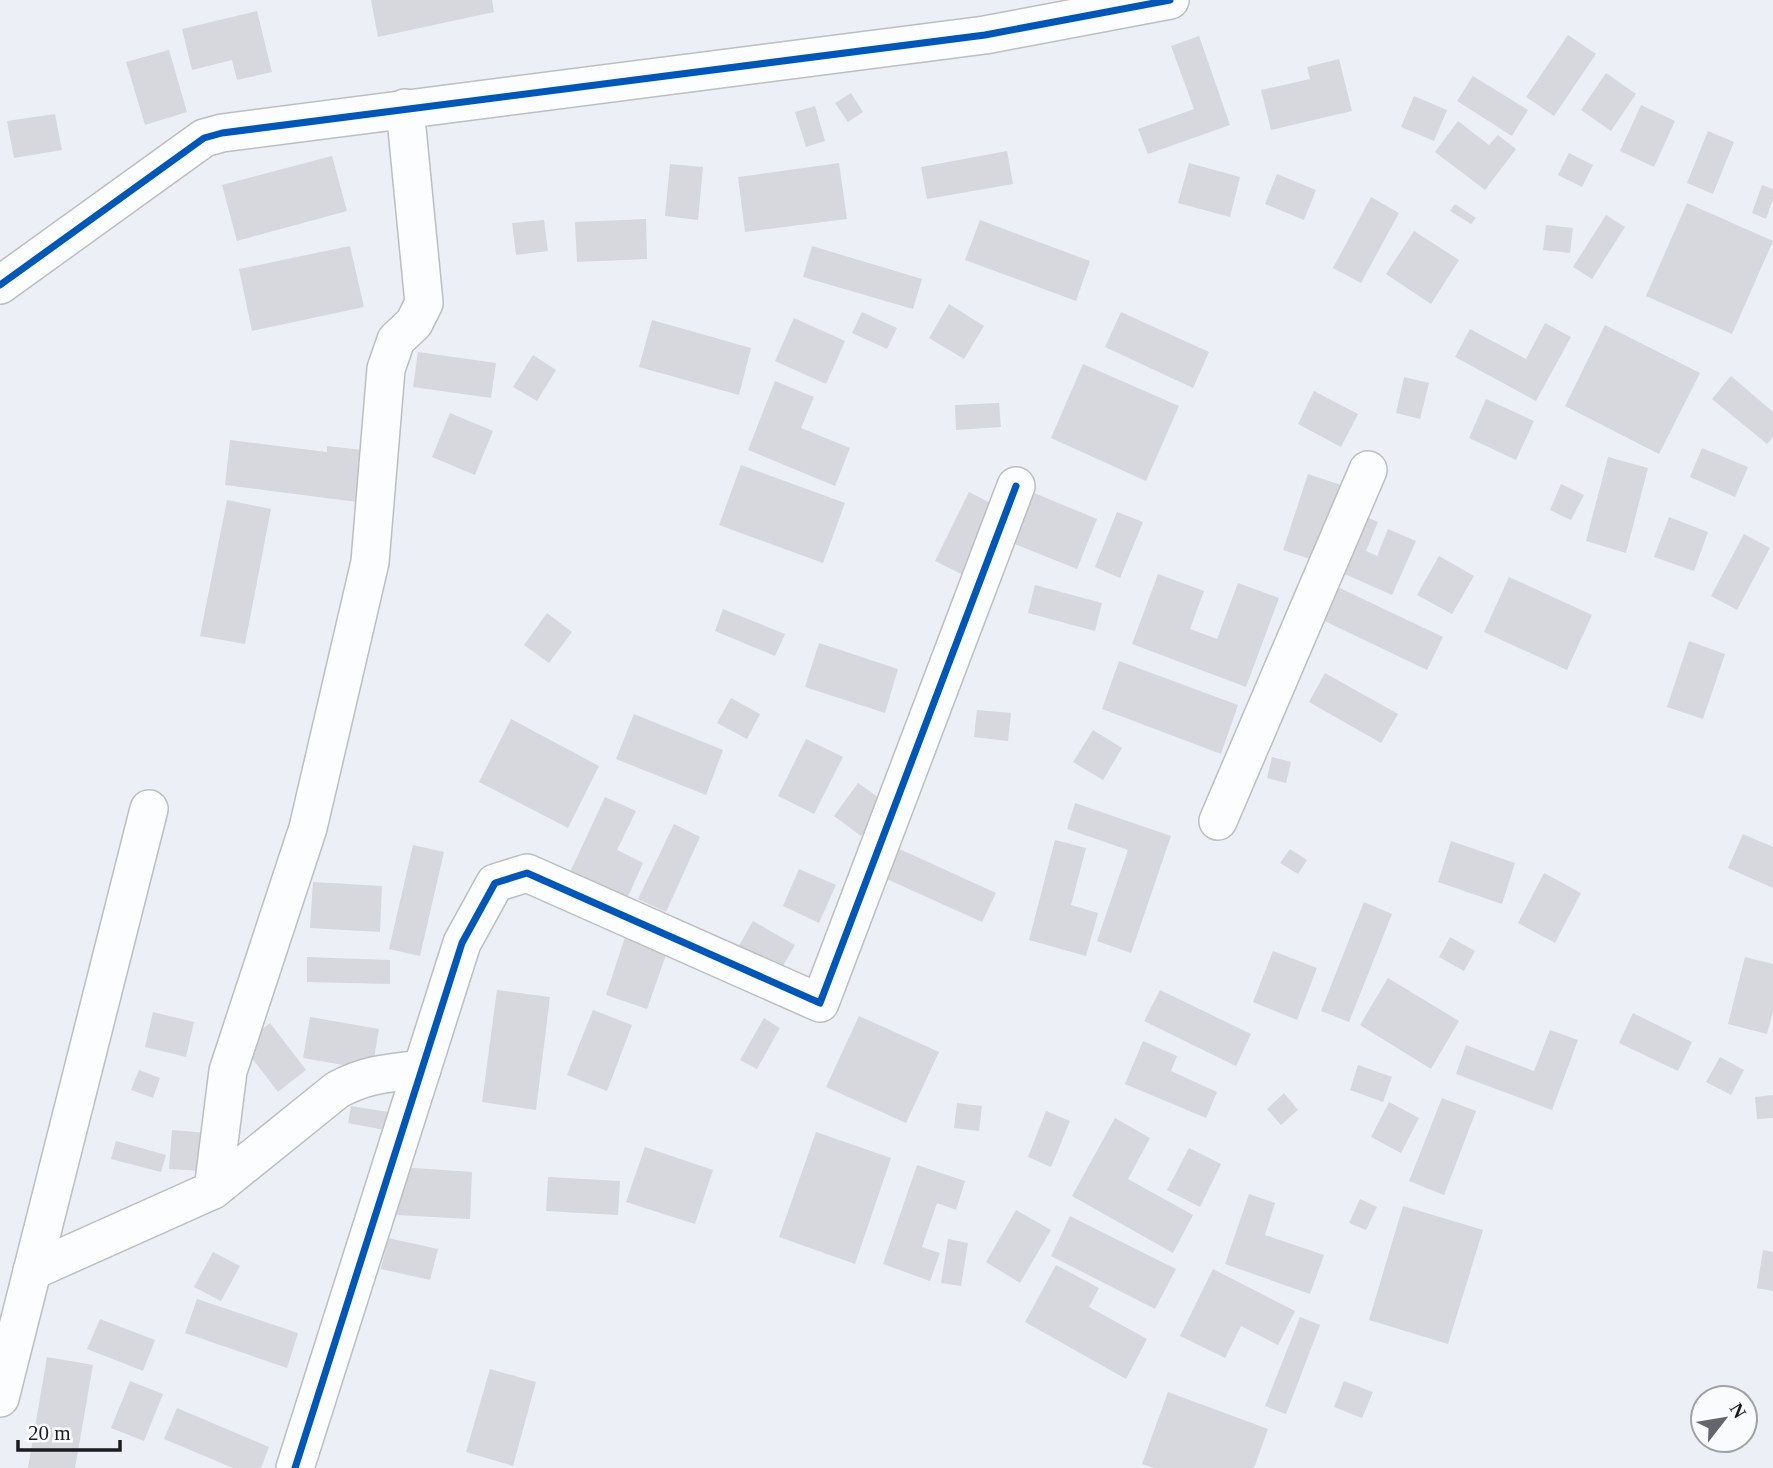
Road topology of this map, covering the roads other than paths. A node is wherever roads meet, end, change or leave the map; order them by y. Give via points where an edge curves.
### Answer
1 (1170, 0) edge
2 (405, 108) junction
3 (0, 285) edge
4 (1368, 470) dead end
5 (1016, 486) dead end
6 (149, 809) dead end
7 (1218, 821) dead end
8 (422, 1069) junction
9 (213, 1190) junction
10 (32, 1272) junction
11 (0, 1398) edge
12 (295, 1468) edge

1 - 2 street via 985,35
2 - 3 street via 204,138
2 - 9 street via 424,303 414,323 396,340 386,369 370,562 308,828 228,1071
4 - 7 street
5 - 8 street via 820,1003 527,873 495,883 462,943
6 - 10 street
8 - 9 street via 372,1074 337,1090
8 - 12 street
9 - 10 street
10 - 11 street

